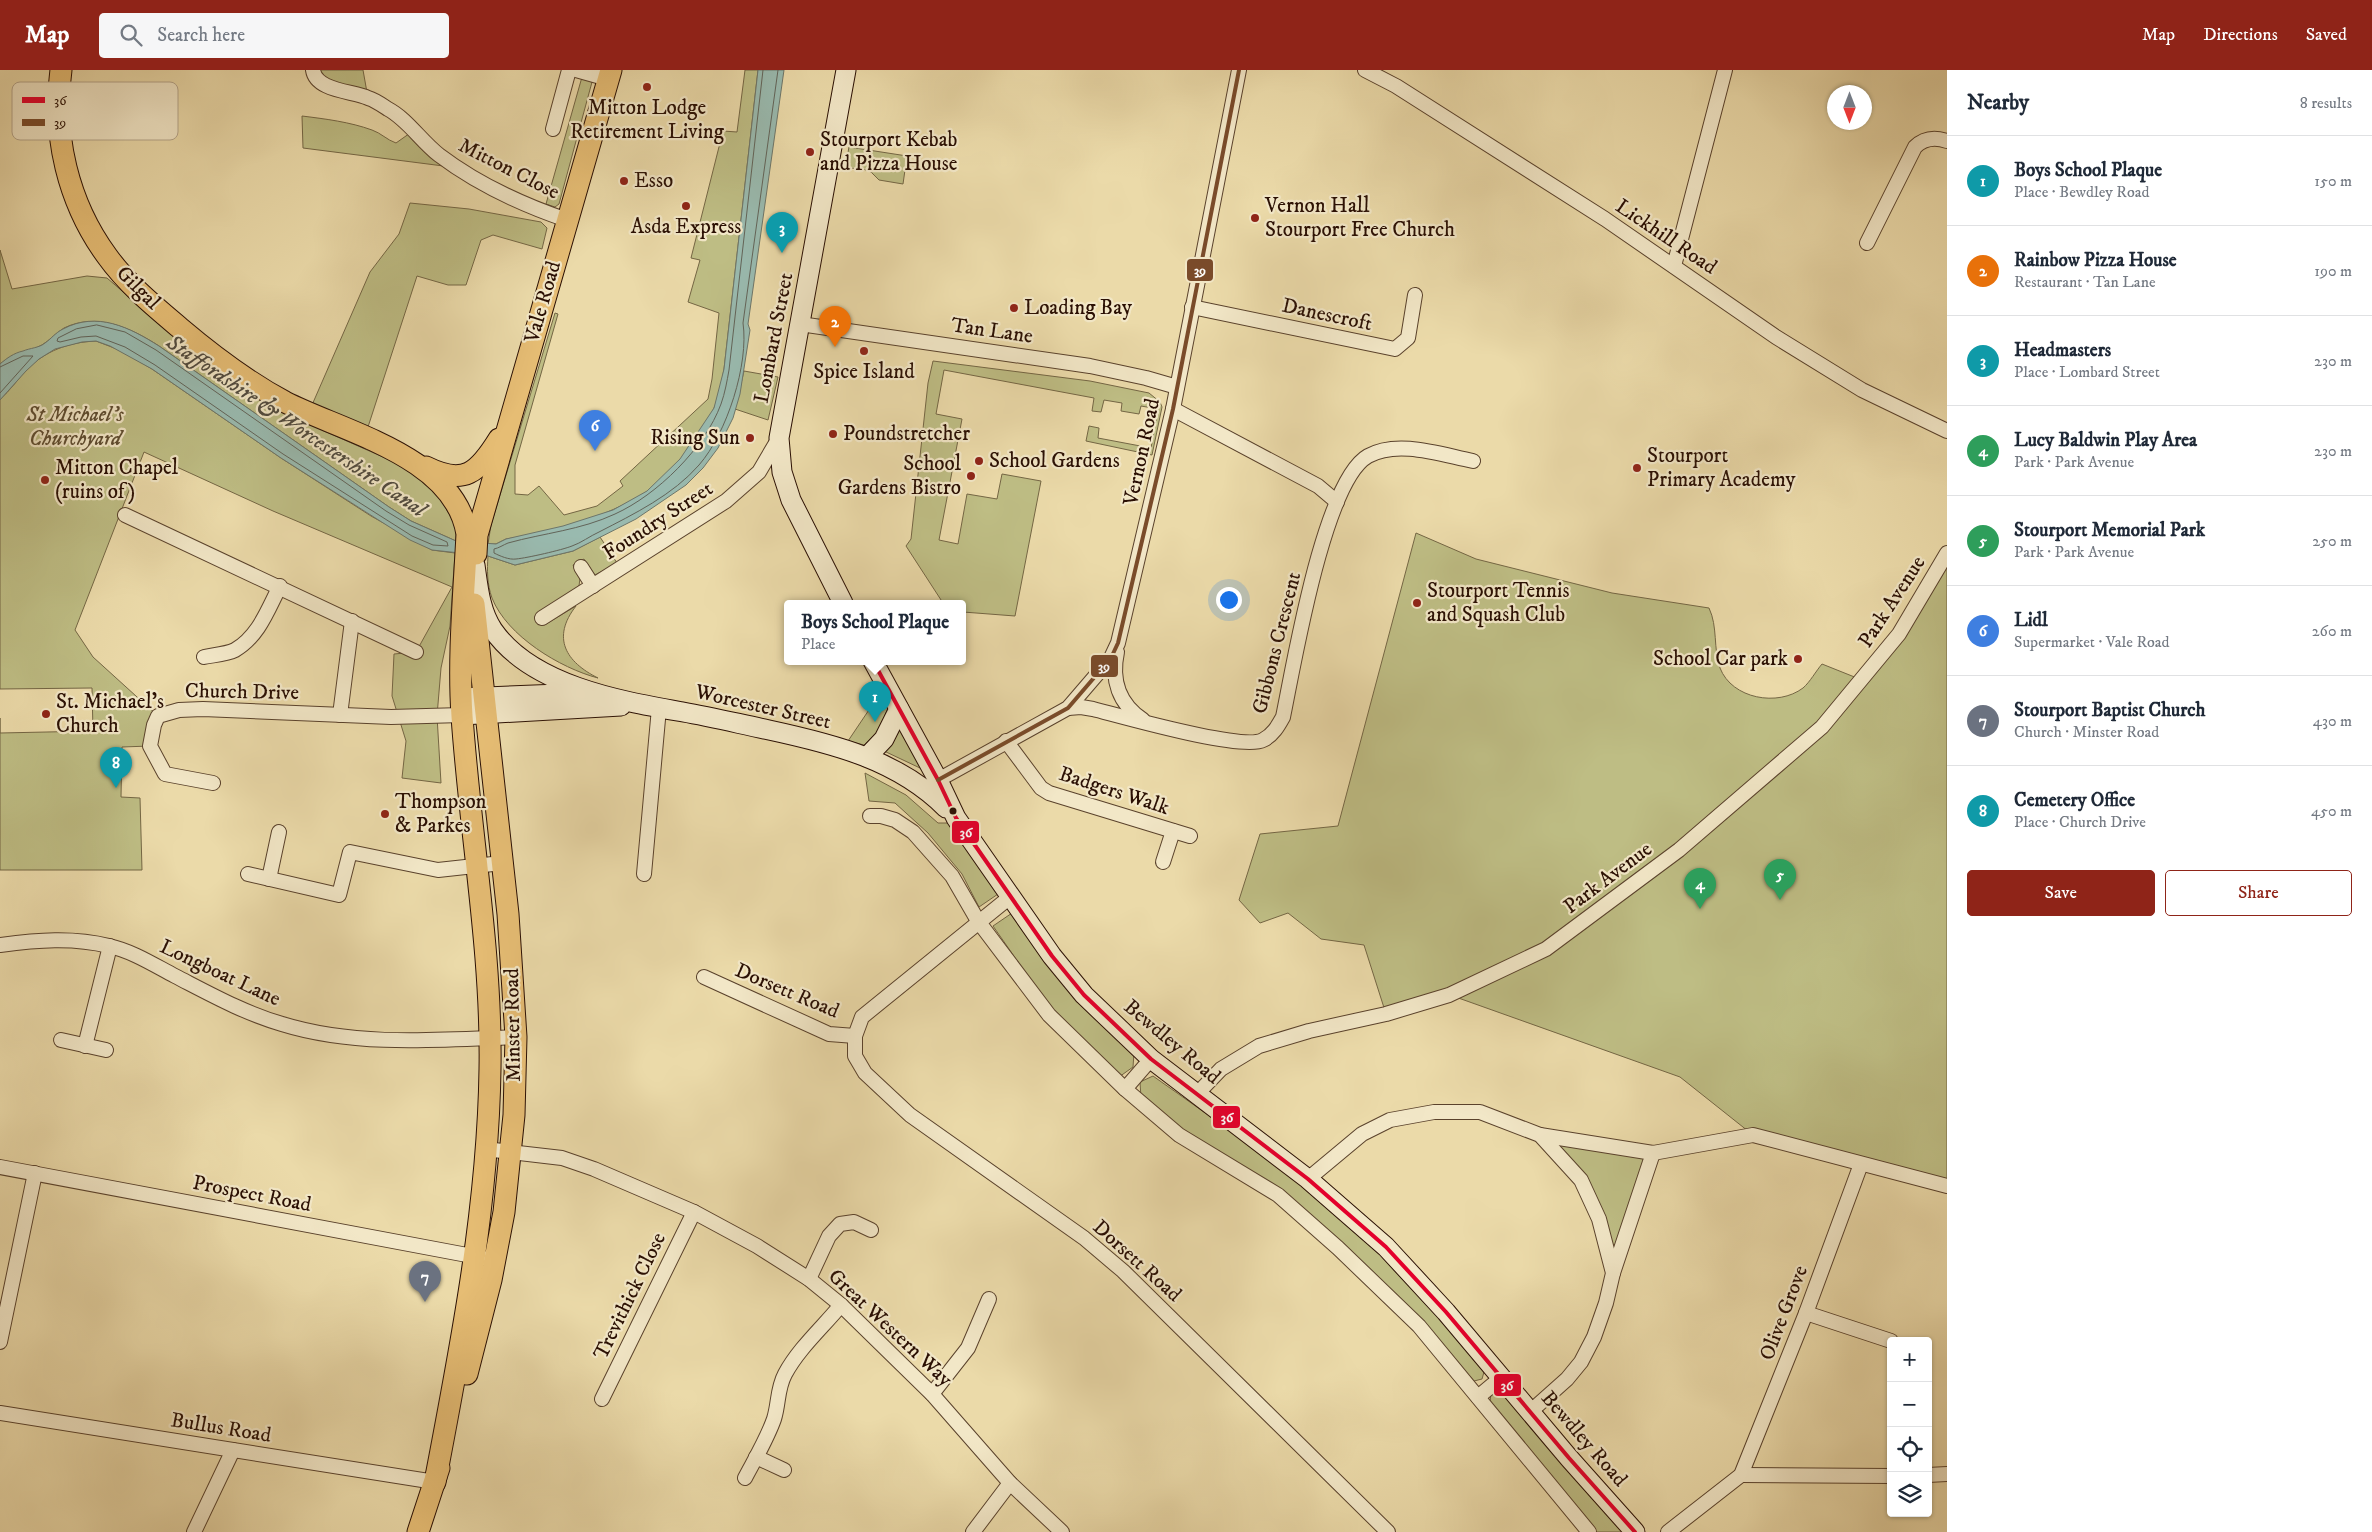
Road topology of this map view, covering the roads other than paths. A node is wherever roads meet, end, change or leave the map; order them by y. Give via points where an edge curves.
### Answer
1 (313, 70) edge
2 (569, 70) edge
3 (576, 70) edge
4 (846, 70) edge
5 (1239, 70) edge
6 (1365, 70) edge
7 (1725, 70) edge
8 (610, 74) edge
9 (553, 129) dead end
10 (63, 140) edge
11 (1947, 141) edge
12 (568, 220) junction
13 (1867, 243) dead end
14 (1674, 266) junction
15 (1415, 295) dead end
16 (1192, 308) junction
17 (800, 324) junction
18 (1177, 387) junction
19 (1173, 409) junction
20 (507, 426) junction
21 (1947, 431) edge
22 (779, 438) junction
23 (412, 460) junction
24 (1473, 461) dead end
25 (1336, 502) junction
26 (125, 515) dead end
27 (472, 535) junction
28 (1947, 554) edge
29 (472, 561) junction
30 (581, 567) dead end
31 (280, 586) junction
32 (593, 586) junction
33 (841, 600) edge
34 (542, 618) dead end
35 (352, 621) junction
36 (1118, 643) junction
37 (416, 652) dead end
38 (204, 657) dead end
39 (875, 665) edge
40 (598, 693) junction
41 (461, 706) junction
42 (485, 706) junction
43 (659, 708) junction
44 (1068, 708) junction
45 (898, 709) junction
46 (340, 715) junction
47 (1147, 723) junction
48 (1006, 741) junction
49 (867, 757) junction
50 (938, 780) junction
51 (213, 783) dead end
52 (870, 816) dead end
53 (956, 818) junction
54 (1173, 831) junction
55 (279, 832) dead end
56 (1190, 836) dead end
57 (1163, 862) dead end
58 (502, 863) junction
59 (477, 866) junction
60 (248, 874) dead end
61 (644, 874) dead end
62 (269, 878) junction
63 (1010, 897) junction
64 (978, 921) junction
65 (0, 945) edge
66 (110, 946) junction
67 (704, 977) dead end
68 (855, 1036) junction
69 (516, 1037) junction
70 (489, 1038) junction
71 (61, 1040) dead end
72 (85, 1046) junction
73 (106, 1050) dead end
74 (1151, 1059) junction
75 (1125, 1089) junction
76 (1197, 1094) junction
77 (1540, 1135) junction
78 (485, 1149) junction
79 (511, 1151) junction
80 (1653, 1153) junction
81 (1861, 1164) junction
82 (0, 1167) edge
83 (35, 1173) junction
84 (1308, 1179) junction
85 (1947, 1186) edge
86 (694, 1212) junction
87 (871, 1230) dead end
88 (475, 1257) junction
89 (496, 1261) junction
90 (1613, 1272) junction
91 (809, 1279) junction
92 (989, 1299) dead end
93 (841, 1305) junction
94 (1806, 1313) junction
95 (1887, 1340) edge
96 (0, 1342) edge
97 (1502, 1377) junction
98 (932, 1394) junction
99 (1478, 1397) junction
100 (602, 1399) dead end
101 (1530, 1412) junction
102 (0, 1413) edge
103 (233, 1450) junction
104 (756, 1457) junction
105 (784, 1470) dead end
106 (1947, 1474) edge
107 (1742, 1475) junction
108 (1932, 1475) edge
109 (1887, 1476) edge
110 (746, 1478) dead end
111 (435, 1482) junction
112 (1010, 1482) junction
113 (194, 1532) edge
114 (418, 1532) edge
115 (973, 1532) edge
116 (1062, 1532) edge
117 (1388, 1532) edge
118 (1589, 1532) edge
119 (1635, 1532) edge
120 (1668, 1532) edge

1 - 12 street, Mitton Close via 324,84 368,98 392,110 436,153 465,173
2 - 9 street
3 - 8 street
4 - 17 main road, Lombard Street
5 - 16 street, Vernon Road
6 - 14 street, Lickhill Road via 1404,91
7 - 14 street
8 - 12 main road, Vale Road
10 - 23 main road, Gilgal via 68,174 85,220 108,257 140,292 196,342 244,378 308,413
11 - 13 street via 1931,138 1914,147
12 - 20 main road, Vale Road
14 - 21 street, Lickhill Road via 1776,337 1862,390
15 - 16 street, Danescroft via 1408,338 1395,349
16 - 18 street, Vernon Road
17 - 18 street, Tan Lane via 1090,366
17 - 22 main road, Lombard Street
18 - 19 street, Vernon Road
19 - 25 street via 1318,486
19 - 36 street, Vernon Road
20 - 23 main road via 487,458 463,476 441,475
20 - 27 main road, Vale Road
22 - 32 street, Foundry Street via 759,472 733,496
22 - 33 main road via 782,472 791,500
23 - 27 main road, Gilgal via 453,500
24 - 25 street, Gibbons Crescent via 1405,448 1382,451 1368,456 1355,468
25 - 47 street, Gibbons Crescent via 1325,531 1283,717 1275,731 1262,741 1243,743
26 - 31 street
27 - 29 main road
28 - 76 street, Park Avenue via 1899,634 1822,727 1679,850 1546,949 1449,995 1259,1046 1221,1069
29 - 40 main road, Worcester Street via 485,613 499,637 530,664
29 - 41 main road, Minster Road via 461,637
29 - 42 main road, Minster Road
30 - 32 street
31 - 35 street
31 - 38 street via 249,639 234,650
32 - 34 street, Foundry Street
35 - 37 street
35 - 46 street
36 - 44 street, Vernon Road via 1111,658
36 - 47 street via 1114,665 1118,692 1132,713
39 - 45 main road, Bewdley Road
40 - 42 main road, Worcester Street
40 - 43 main road, Worcester Street
41 - 42 main road
41 - 46 street, Church Drive via 437,716
41 - 59 main road, Minster Road
42 - 43 main road, Worcester Street
42 - 58 main road, Minster Road
43 - 49 main road, Worcester Street via 807,739
43 - 61 street
44 - 47 street, Gibbons Crescent via 1093,709
44 - 48 street, Vernon Road
45 - 49 main road via 884,739
45 - 50 main road, Bewdley Road
46 - 51 street, Church Drive via 178,710 158,716 150,746 166,774
48 - 50 street, Vernon Road
48 - 54 street, Badgers Walk via 1041,788 1049,793
49 - 53 main road, Worcester Street via 918,784
50 - 53 main road, Bewdley Road
52 - 64 street via 895,820 913,832 952,876
53 - 63 main road, Bewdley Road
54 - 56 street, Badgers Walk
54 - 57 street, Badgers Walk
55 - 62 street
58 - 59 street
58 - 69 main road, Minster Road
59 - 62 street via 438,870 350,852 339,895
59 - 70 main road, Minster Road
60 - 62 street
63 - 64 street, Dorsett Road
63 - 74 main road, Bewdley Road via 1084,995
64 - 68 street, Dorsett Road via 862,1017
64 - 75 street via 1049,1015
65 - 66 street, Longboat Lane via 51,939
66 - 70 street, Longboat Lane via 143,959 229,1005 282,1024 334,1035 389,1040
66 - 72 street
67 - 68 street, Dorsett Road via 829,1034
68 - 117 street, Dorsett Road via 855,1056 865,1073 910,1115 1084,1238 1123,1271
69 - 70 street, Longboat Lane
69 - 79 main road, Minster Road
70 - 78 main road, Minster Road
71 - 72 street
72 - 73 street
74 - 75 street
74 - 76 main road, Bewdley Road
75 - 99 street via 1179,1135 1278,1195 1419,1326
76 - 84 main road, Bewdley Road
77 - 80 street
77 - 84 street via 1480,1112 1434,1112 1390,1120 1362,1134
77 - 90 street via 1581,1180 1599,1219
78 - 79 street, Great Western Way
78 - 88 main road, Minster Road
79 - 86 street, Great Western Way via 562,1158
79 - 89 main road, Minster Road
80 - 81 street via 1753,1135
80 - 90 street
81 - 85 street
81 - 94 street, Olive Grove
82 - 83 street, Prospect Road
83 - 88 street, Prospect Road
83 - 96 street
84 - 97 main road, Bewdley Road via 1386,1247
86 - 91 street, Great Western Way
86 - 100 street, Trevithick Close
87 - 91 street via 854,1222 840,1224 829,1236
88 - 89 street, Prospect Road
88 - 111 main road, Minster Road
89 - 111 main road, Minster Road
90 - 101 street via 1594,1337 1581,1362 1567,1380
91 - 93 street, Great Western Way
92 - 98 street via 968,1348
93 - 98 street, Great Western Way
93 - 104 street via 785,1374 778,1390 774,1417
94 - 95 street
94 - 107 street, Olive Grove
97 - 99 street
97 - 101 main road, Bewdley Road
98 - 112 street, Great Western Way
99 - 118 street
101 - 119 main road, Bewdley Road
102 - 103 street, Bullus Road
103 - 111 street, Bullus Road
103 - 113 street
104 - 105 street
104 - 110 street
106 - 108 street
107 - 109 street
107 - 120 street
111 - 114 main road, Minster Road
112 - 115 street
112 - 116 street, Great Western Way

